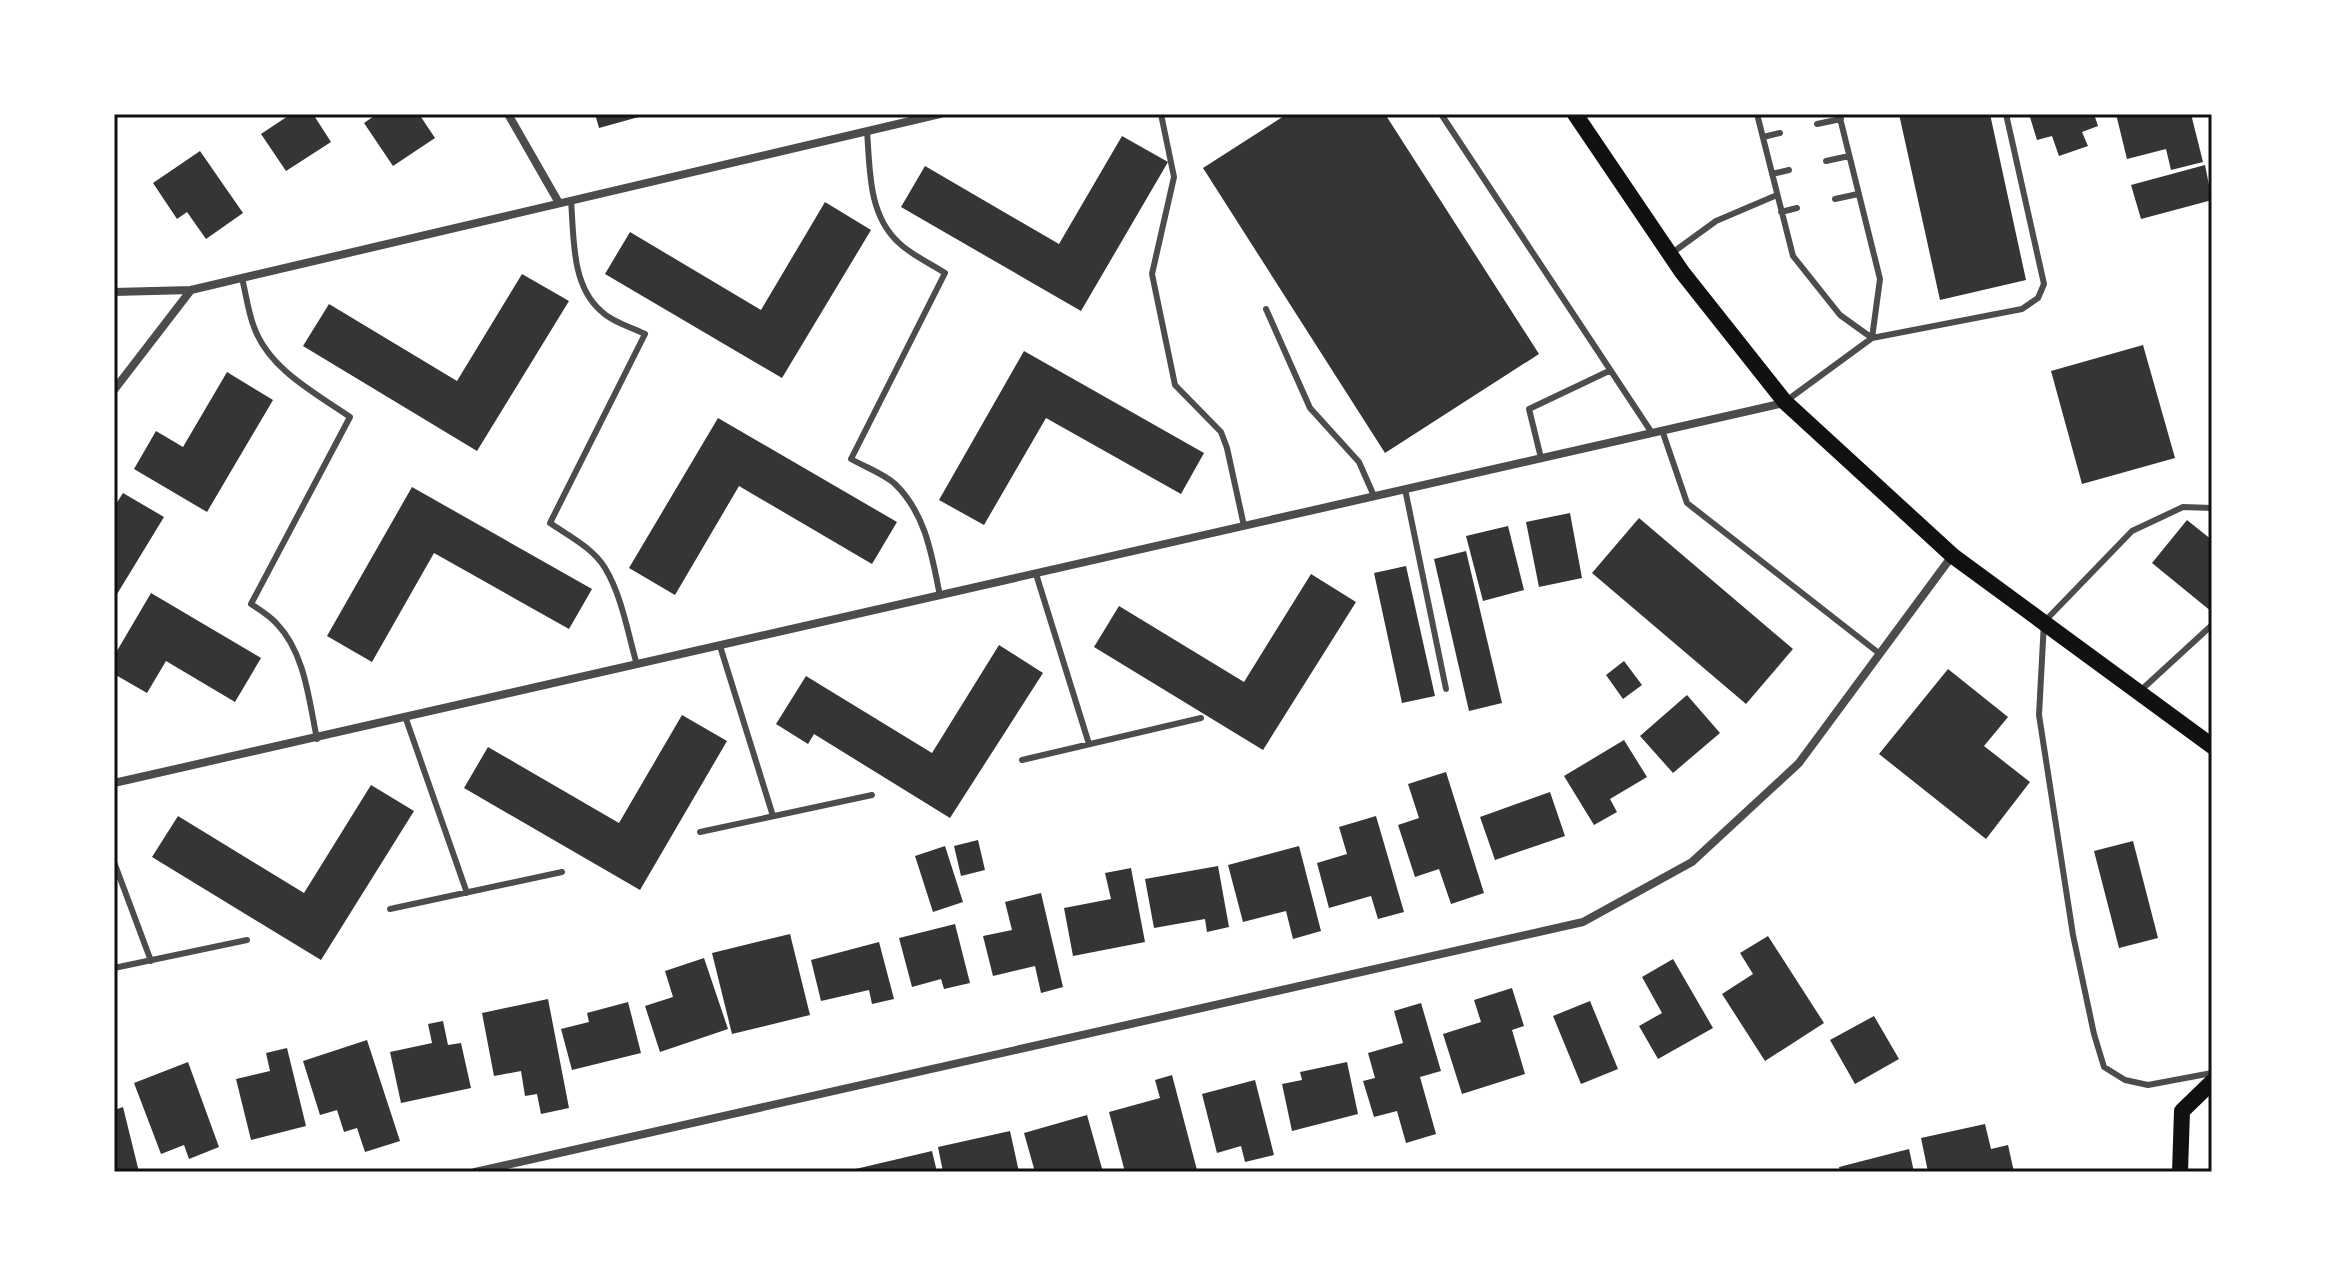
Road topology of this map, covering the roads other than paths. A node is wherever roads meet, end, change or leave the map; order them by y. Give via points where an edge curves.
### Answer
1 (508, 114) edge
2 (940, 114) edge
3 (1161, 114) edge
4 (1441, 114) edge
5 (1575, 114) edge
6 (1757, 114) edge
7 (2006, 114) edge
8 (1840, 116) edge
9 (1817, 124) dead end
10 (867, 131) junction
11 (1780, 133) dead end
12 (1763, 137) junction
13 (1849, 156) junction
14 (1826, 161) dead end
15 (1789, 170) dead end
16 (1772, 174) junction
17 (1858, 194) junction
18 (1777, 195) junction
19 (1835, 199) dead end
20 (571, 200) junction
21 (559, 203) junction
22 (1797, 208) dead end
23 (1781, 212) junction
24 (1670, 254) junction
25 (242, 278) junction
26 (191, 290) junction
27 (114, 292) edge
28 (1266, 309) dead end
29 (1872, 338) junction
30 (1609, 371) junction
31 (114, 390) edge
32 (1785, 402) junction
33 (1662, 430) junction
34 (1652, 433) junction
35 (1541, 458) junction
36 (1405, 489) junction
37 (1374, 496) junction
38 (2212, 508) edge
39 (1244, 526) junction
40 (1953, 556) junction
41 (1036, 574) junction
42 (940, 596) junction
43 (2044, 622) junction
44 (2212, 625) edge
45 (720, 646) junction
46 (1880, 654) junction
47 (637, 665) junction
48 (1446, 689) dead end
49 (2139, 692) junction
50 (1201, 718) dead end
51 (406, 719) junction
52 (317, 739) junction
53 (1089, 744) junction
54 (2212, 746) edge
55 (1022, 760) dead end
56 (114, 783) edge
57 (872, 795) dead end
58 (773, 816) junction
59 (700, 832) dead end
60 (114, 862) edge
61 (562, 872) dead end
62 (467, 893) junction
63 (390, 909) dead end
64 (247, 940) dead end
65 (151, 961) junction
66 (114, 968) edge
67 (2212, 1073) edge
68 (2212, 1082) edge
69 (475, 1172) edge
70 (2180, 1172) edge

1 - 21 street
2 - 10 street
3 - 39 lane via 1174,177 1152,274 1175,385 1221,432
4 - 30 lane
5 - 24 main road
6 - 12 lane
7 - 29 lane via 2044,284 2038,298 2022,309
8 - 9 lane
8 - 13 lane
10 - 20 street
10 - 42 lane via 880,220 898,243 945,273 851,459 893,483 912,505 929,540
11 - 12 lane
12 - 16 lane
13 - 14 lane
13 - 17 lane
15 - 16 lane
16 - 18 lane
17 - 19 lane
17 - 29 lane via 1880,279
18 - 23 lane
18 - 24 lane via 1716,221
20 - 21 street
20 - 47 lane via 574,248 588,297 603,314 645,334 550,523 605,567
21 - 25 street
22 - 23 lane
23 - 29 lane via 1793,256 1840,315
24 - 32 main road
25 - 26 street
25 - 52 lane via 254,329 270,356 350,417 251,604 277,623 291,643
26 - 27 street
26 - 31 street
28 - 37 lane via 1310,408 1359,462
29 - 32 lane
30 - 34 lane
30 - 35 lane via 1529,409
32 - 33 street
32 - 40 main road
33 - 34 street
33 - 46 lane via 1687,503
34 - 35 street
35 - 36 street
36 - 37 street
36 - 48 lane
37 - 39 street
38 - 43 lane via 2183,507 2132,531
39 - 41 street
40 - 43 main road
40 - 46 street
41 - 42 street
41 - 53 lane
42 - 45 street
43 - 49 main road
43 - 67 lane via 2039,715 2073,935 2104,1067 2125,1080 2148,1085
44 - 49 lane
45 - 47 street
45 - 58 lane
46 - 69 street via 1799,763 1692,862 1583,922
47 - 51 street
49 - 54 main road
50 - 53 lane
51 - 52 street
51 - 62 lane
52 - 56 street
53 - 55 lane
57 - 58 lane
58 - 59 lane
60 - 65 lane
61 - 62 lane
62 - 63 lane
64 - 65 lane
65 - 66 lane
68 - 70 main road via 2182,1111

